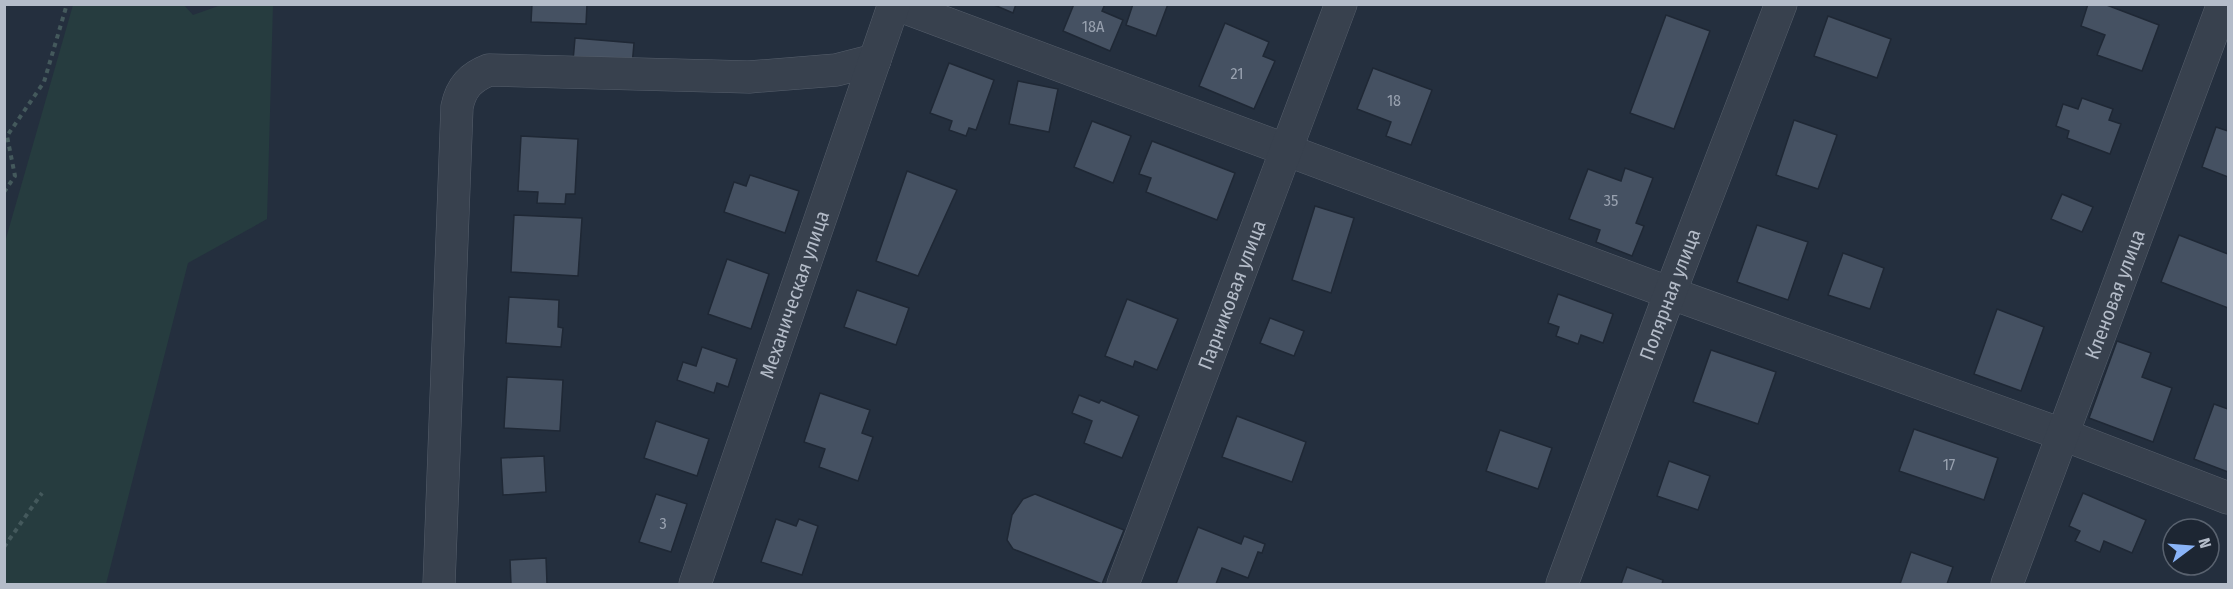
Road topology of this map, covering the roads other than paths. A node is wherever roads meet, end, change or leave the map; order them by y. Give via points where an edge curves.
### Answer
1 (895, 4) edge
2 (1341, 4) edge
3 (1781, 4) edge
4 (2223, 4) edge
5 (875, 60) junction
6 (1286, 150) junction
7 (1670, 293) junction
8 (2064, 435) junction
9 (2229, 498) edge
10 (439, 585) edge
11 (695, 585) edge
12 (1123, 585) edge
13 (1562, 585) edge
14 (2007, 585) edge

1 - 5 street, Механическая улица
1 - 6 street
2 - 6 street, Парниковая улица
3 - 7 street, Полярная улица
4 - 8 street, Кленовая улица
5 - 10 street via 836,70 749,78 489,70 466,84 457,107
5 - 11 street, Механическая улица
6 - 7 street
6 - 12 street, Парниковая улица
7 - 8 street
7 - 13 street, Полярная улица
8 - 9 street
8 - 14 street, Кленовая улица

